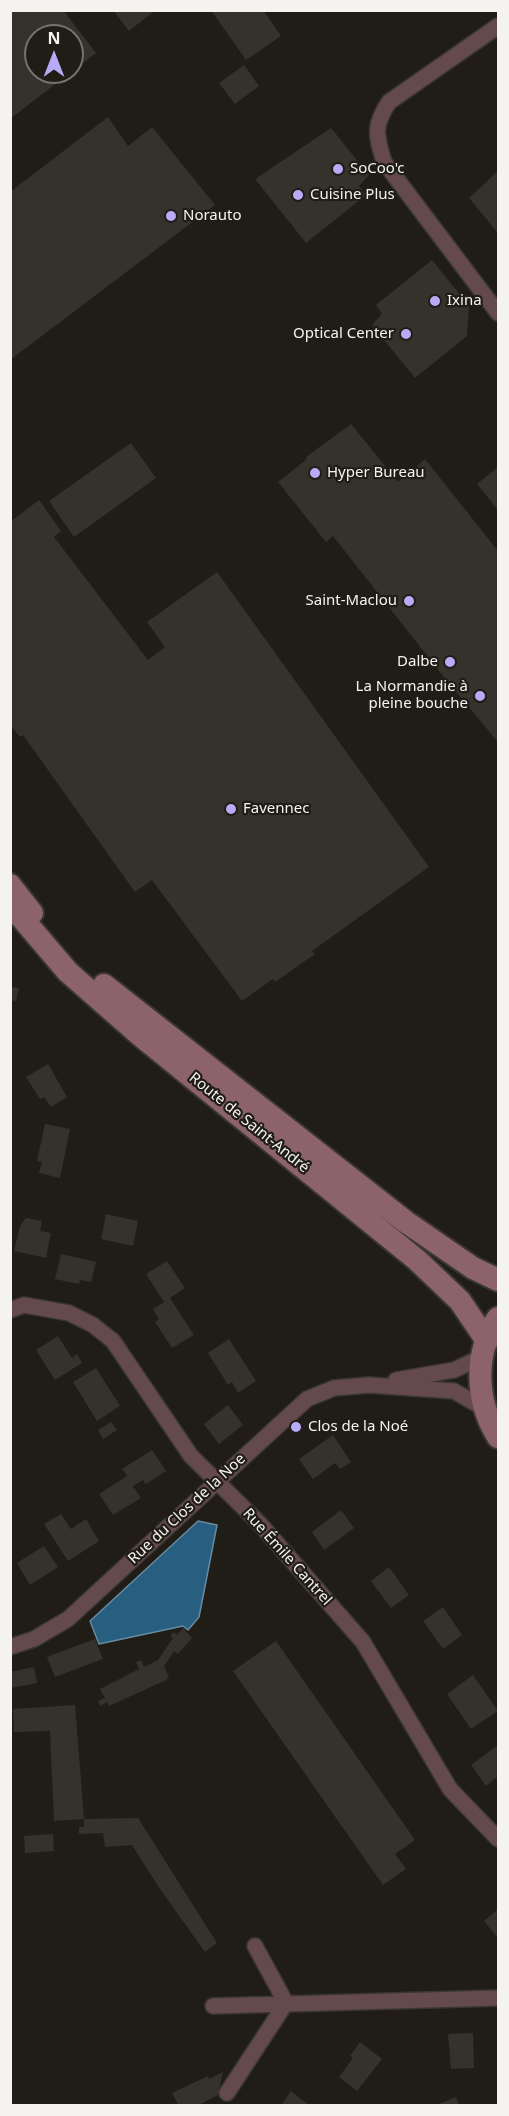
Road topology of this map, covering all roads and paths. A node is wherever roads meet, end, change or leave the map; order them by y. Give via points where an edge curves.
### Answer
1 (498, 26) edge
2 (498, 313) edge
3 (10, 885) edge
4 (10, 904) edge
5 (498, 1280) edge
6 (10, 1310) edge
7 (498, 1318) edge
8 (484, 1349) junction
9 (369, 1385) junction
10 (485, 1409) junction
11 (498, 1437) edge
12 (216, 1482) junction
13 (10, 1647) edge
14 (498, 1839) edge
15 (255, 1946) dead end
16 (498, 1998) edge
17 (286, 2003) junction
18 (213, 2006) dead end
19 (227, 2093) dead end

1 - 2 street via 389,102 378,119 377,141 384,162
3 - 5 main road, Route de Saint-André via 39,923 91,975 406,1222 473,1268
4 - 8 main road, Route de Saint-André via 68,972 141,1036 417,1260 460,1301
6 - 12 street, Rue Émile Cantrel via 24,1305 69,1313 113,1341 191,1456
7 - 8 main road
8 - 9 street, Rue du Clos de la Noe via 454,1370
8 - 10 main road via 481,1383
9 - 10 street, Rue du Clos de la Noe via 454,1391
9 - 12 street, Rue du Clos de la Noe via 334,1388 307,1399
10 - 11 main road
12 - 13 street, Rue du Clos de la Noe via 68,1619
12 - 14 street, Rue Émile Cantrel via 260,1524 363,1642 450,1789
15 - 17 street
16 - 17 street
17 - 18 street
17 - 19 street

